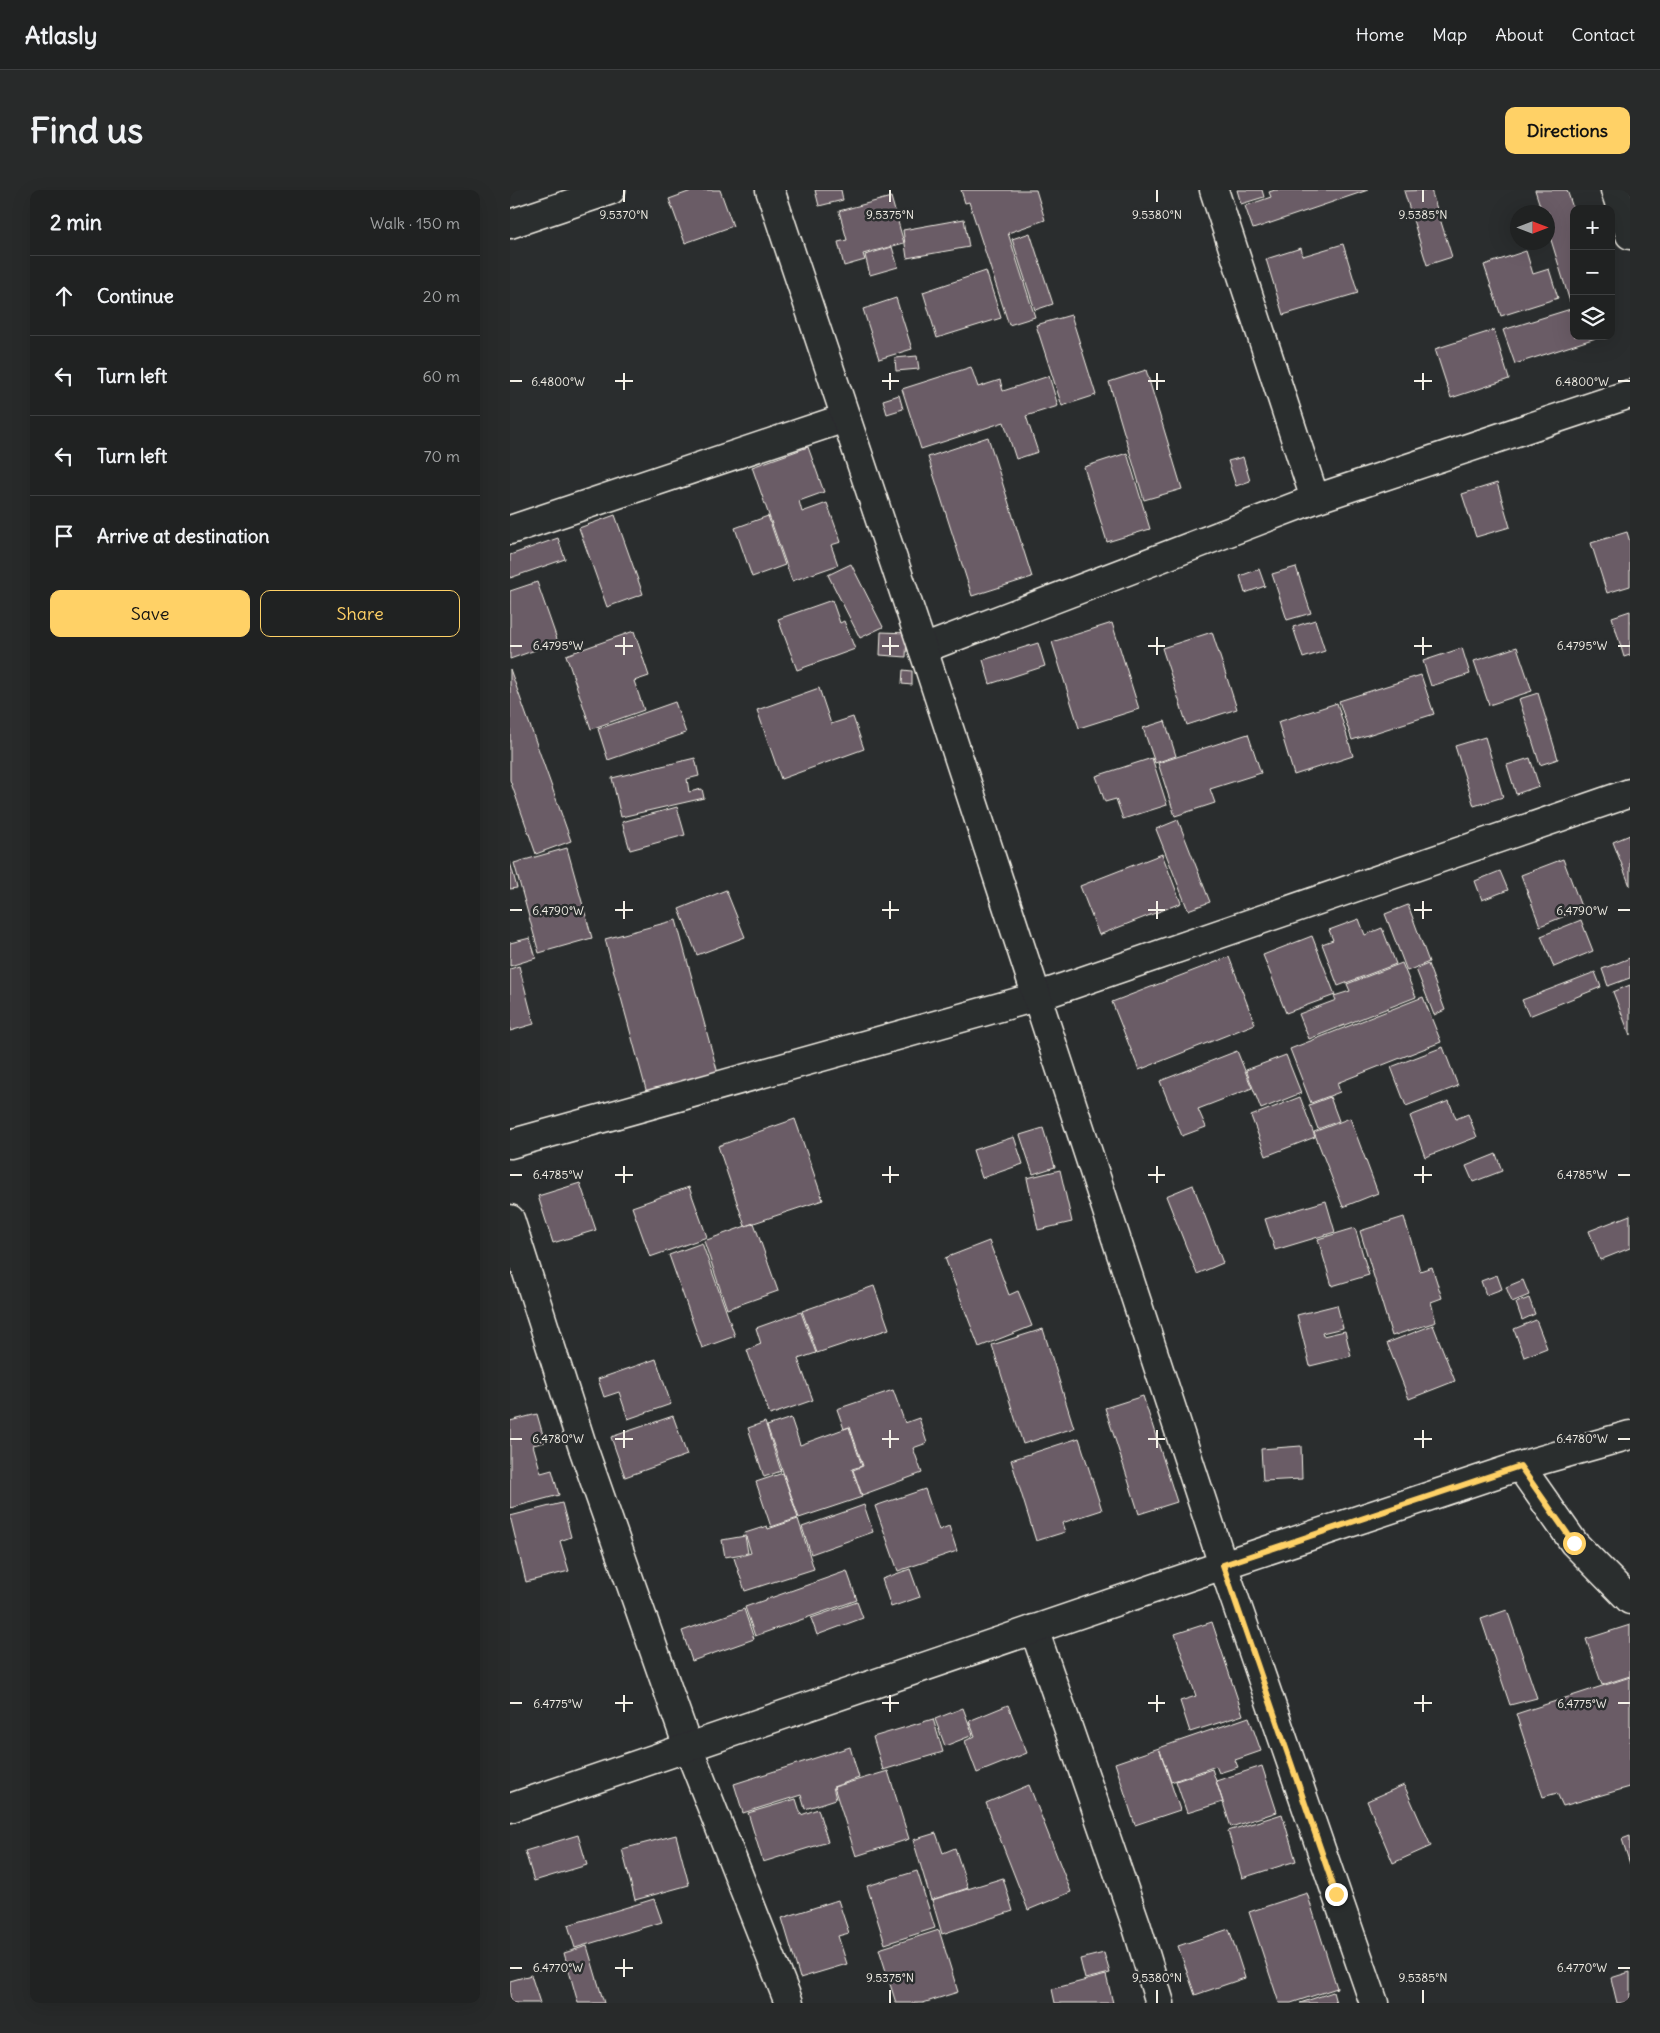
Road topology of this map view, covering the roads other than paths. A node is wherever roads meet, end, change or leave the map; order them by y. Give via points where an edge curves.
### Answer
1 (611, 190) edge
2 (770, 190) edge
3 (1214, 190) edge
4 (1615, 190) edge
5 (510, 224) edge
6 (1630, 235) edge
7 (1630, 394) edge
8 (845, 418) junction
9 (1315, 499) junction
10 (510, 530) edge
11 (923, 649) junction
12 (1630, 793) edge
13 (1036, 998) junction
14 (510, 1144) edge
15 (510, 1219) edge
16 (1630, 1435) edge
17 (1520, 1466) junction
18 (1223, 1565) junction
19 (1630, 1600) edge
20 (1034, 1630) junction
21 (688, 1747) junction
22 (510, 1808) edge
23 (789, 2003) edge
24 (1160, 2003) edge
25 (1374, 2003) edge

1 - 5 street
2 - 8 street
3 - 9 street
4 - 6 street
7 - 9 street
8 - 10 street
8 - 11 street
9 - 11 street
11 - 13 street
12 - 13 street
13 - 14 street
13 - 18 street
15 - 21 street via 582,1445
16 - 17 street
17 - 18 street
17 - 19 street via 1574,1543
18 - 20 street
18 - 25 street
20 - 21 street
20 - 24 street via 1136,1924
21 - 22 street
21 - 23 street

